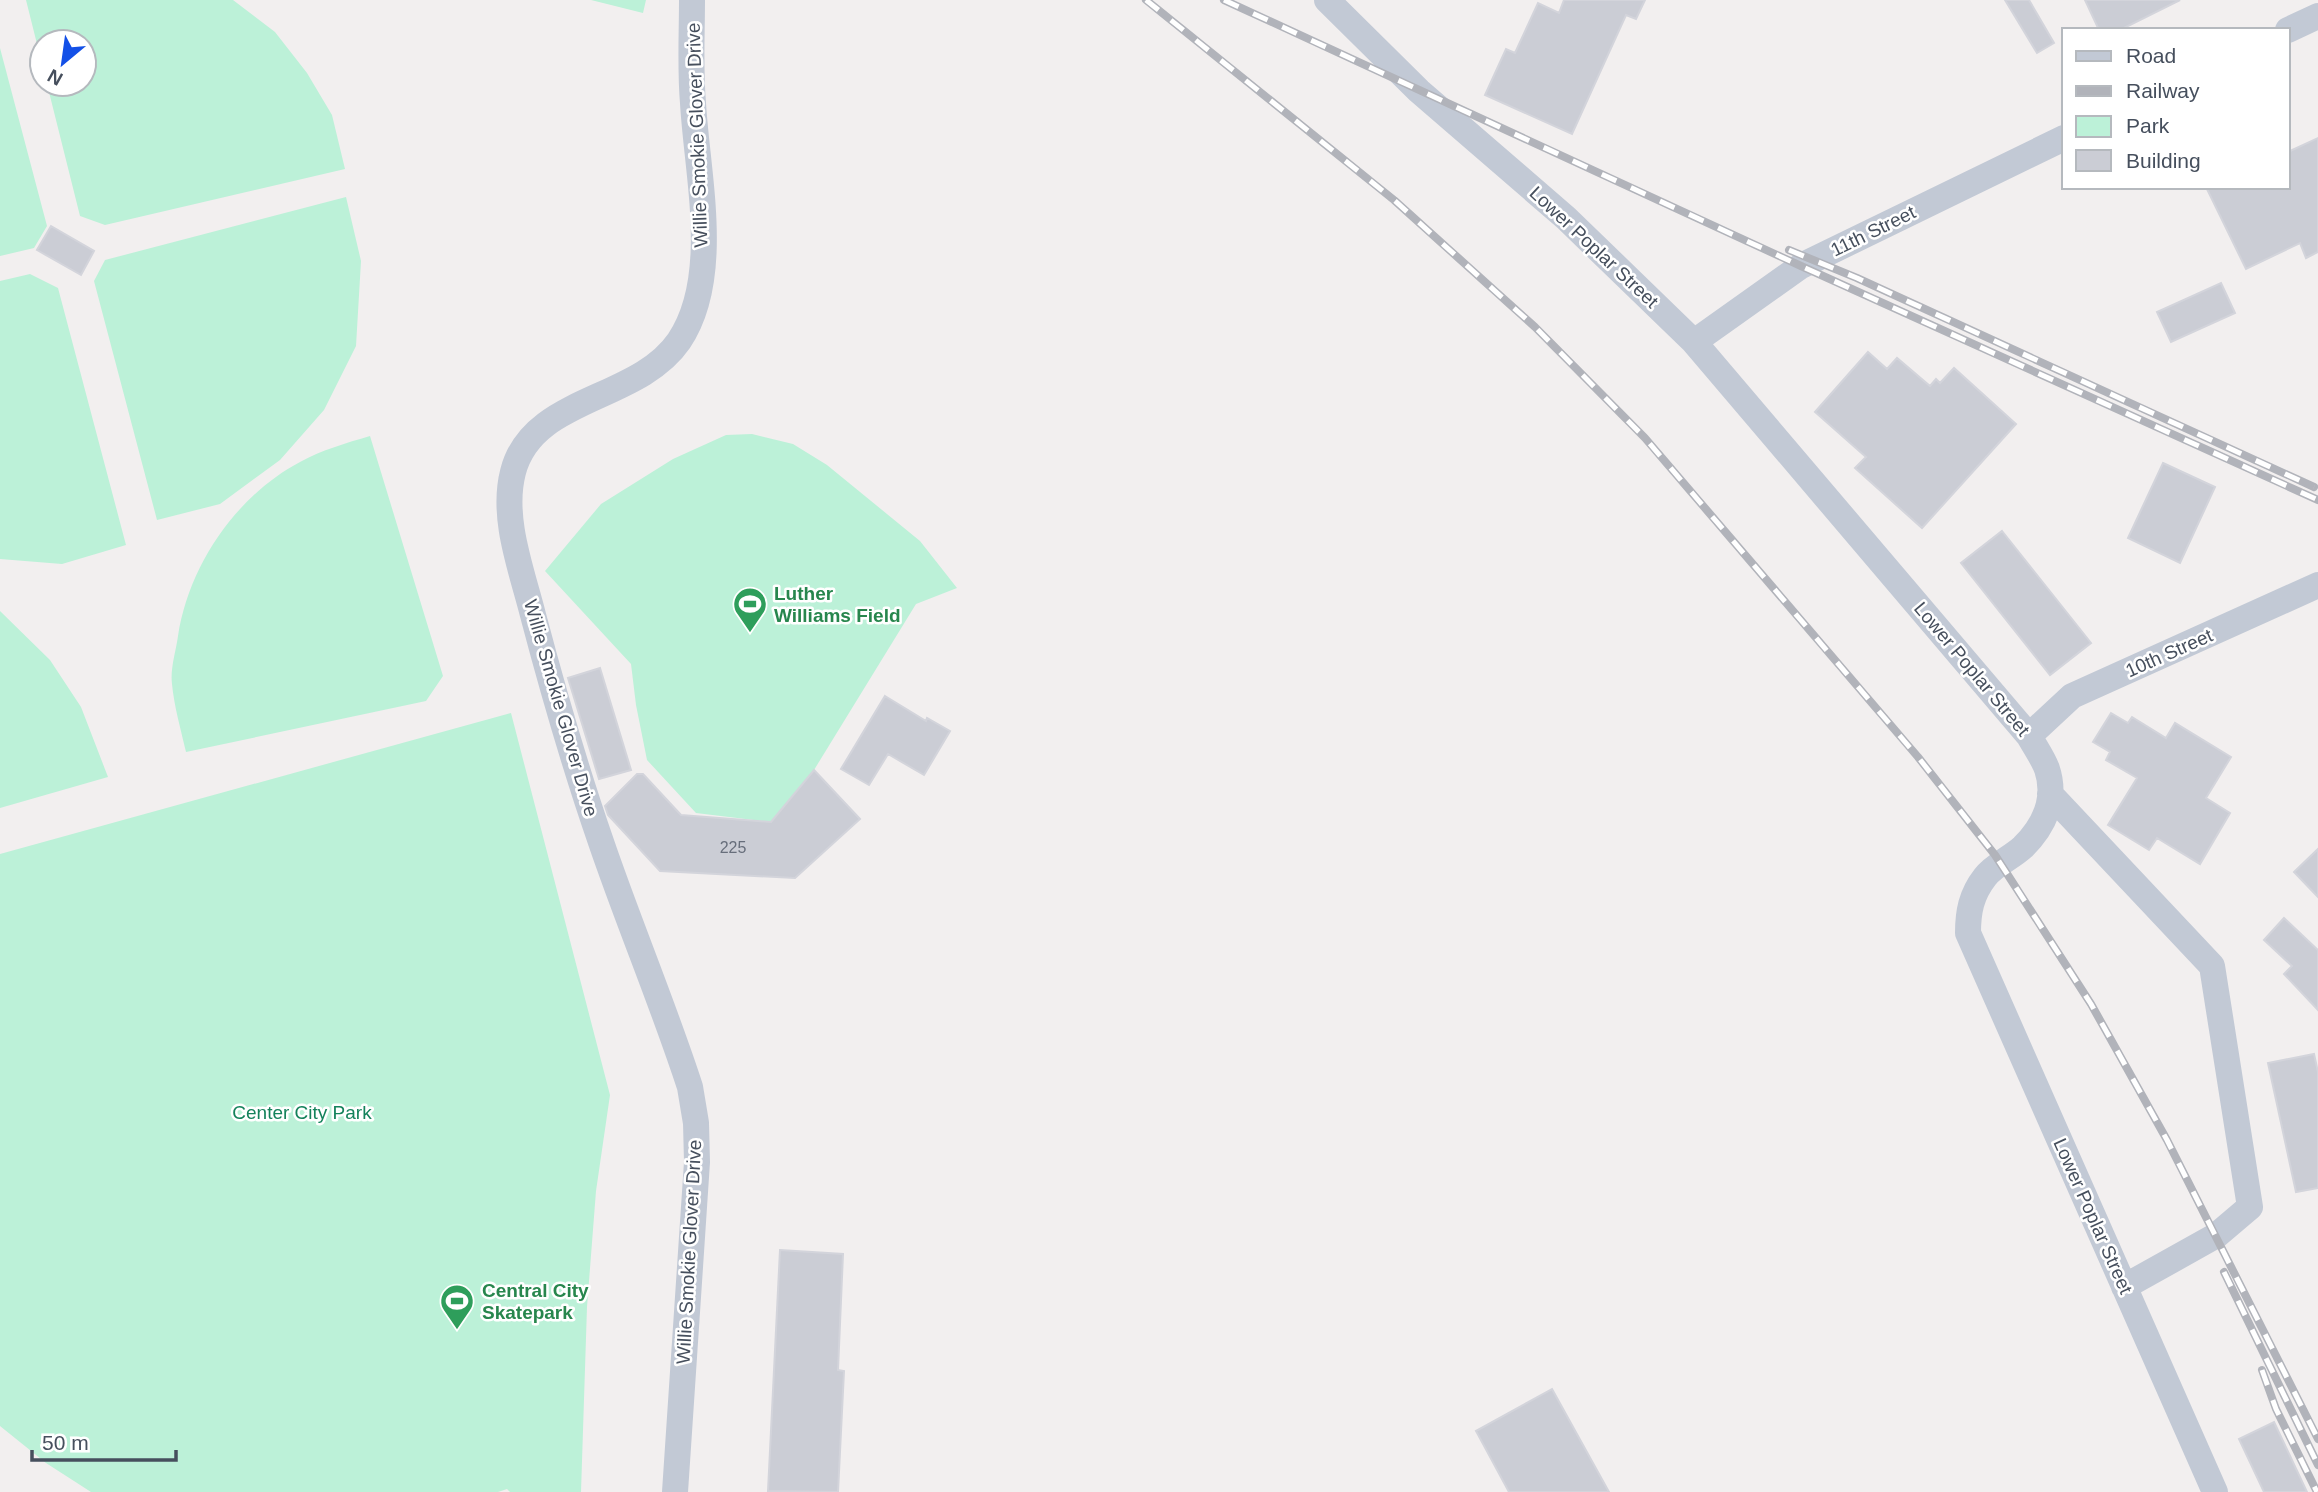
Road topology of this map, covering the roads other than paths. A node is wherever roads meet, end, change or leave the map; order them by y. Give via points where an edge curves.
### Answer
1 (692, 0) edge
2 (1326, 0) edge
3 (2318, 16) edge
4 (2290, 29) edge
5 (2062, 139) edge
6 (1694, 342) junction
7 (2318, 584) edge
8 (2029, 736) junction
9 (2050, 794) junction
10 (2124, 1287) junction
11 (675, 1492) edge
12 (2215, 1492) edge

1 - 11 street, Willie Smokie Glover Drive via 692,101 703,225 699,293 691,318 664,359 645,374 550,420 532,435 519,454 510,493 517,554 557,698 601,842 690,1087 696,1123
2 - 6 street, Lower Poplar Street via 1419,91 1566,218
3 - 4 street
5 - 6 street, 11th Street via 1801,266
6 - 8 street, Lower Poplar Street
7 - 8 street, 10th Street via 2072,696
8 - 9 street, Lower Poplar Street via 2047,769
9 - 10 street, Lower Poplar Street via 2049,811 2038,828 1986,875 1974,895 1968,933
9 - 10 street via 2212,966 2250,1207 2217,1235
10 - 12 street, Lower Poplar Street

